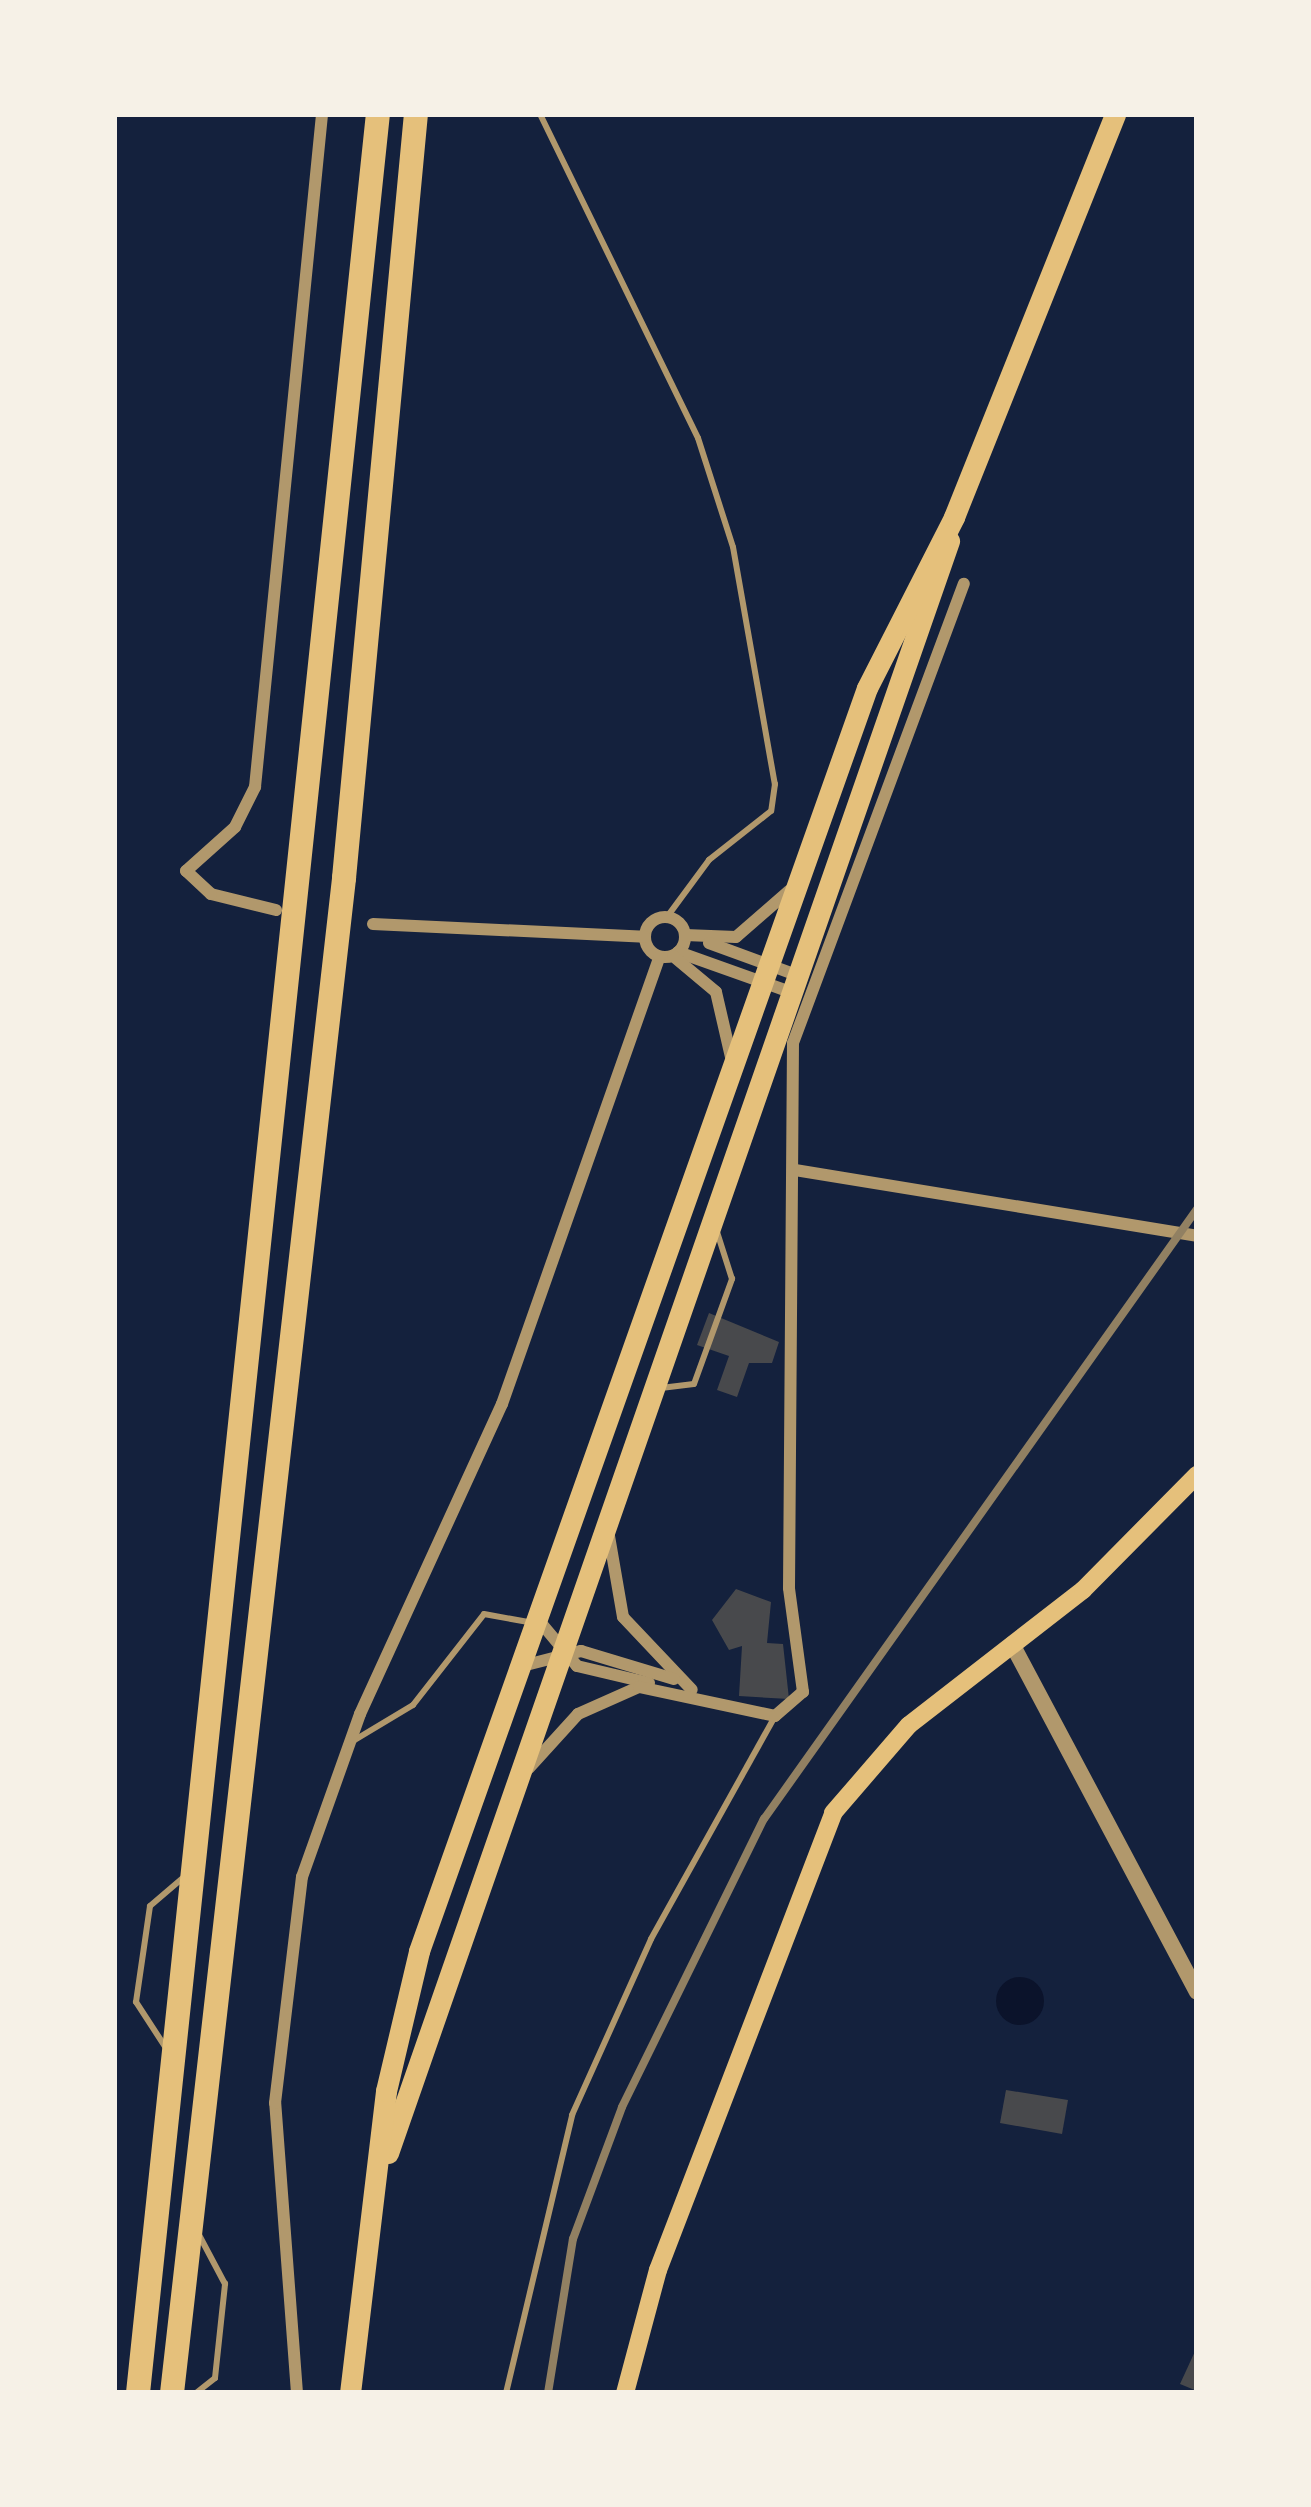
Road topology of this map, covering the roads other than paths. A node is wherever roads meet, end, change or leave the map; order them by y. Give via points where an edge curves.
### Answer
1 (322, 114) edge
2 (378, 114) edge
3 (416, 114) edge
4 (540, 114) edge
5 (1115, 114) edge
6 (954, 517) junction
7 (964, 584) dead end
8 (794, 886) junction
9 (276, 910) dead end
10 (667, 917) junction
11 (373, 924) dead end
12 (685, 934) junction
13 (645, 937) junction
14 (709, 943) junction
15 (670, 955) junction
16 (764, 973) junction
17 (788, 982) junction
18 (731, 1064) junction
19 (795, 1170) junction
20 (710, 1209) junction
21 (1197, 1236) edge
22 (652, 1388) junction
23 (1197, 1474) edge
24 (609, 1512) junction
25 (540, 1627) junction
26 (1012, 1644) junction
27 (560, 1653) junction
28 (526, 1665) junction
29 (680, 1681) junction
30 (663, 1686) junction
31 (698, 1695) junction
32 (776, 1716) junction
33 (350, 1743) junction
34 (507, 1798) junction
35 (196, 1867) junction
36 (1197, 1991) edge
37 (175, 2062) junction
38 (381, 2170) junction
39 (193, 2222) junction
40 (138, 2393) edge
41 (172, 2393) edge
42 (196, 2393) edge
43 (297, 2393) edge
44 (350, 2393) edge
45 (506, 2393) edge
46 (625, 2393) edge

1 - 9 street via 255,787 235,827 186,872 211,894
2 - 35 highway
3 - 39 highway via 344,878
4 - 10 lane via 698,438 733,547 776,784 771,811 709,860
5 - 6 main road
6 - 8 main road via 883,651
6 - 17 main road via 904,691
7 - 19 street via 800,1013
8 - 14 street via 753,928
8 - 16 main road
10 - 12 street
10 - 13 street
11 - 13 street
12 - 14 street
12 - 15 street
13 - 15 street
14 - 16 street
15 - 16 street
15 - 18 street via 716,992
15 - 33 street via 502,1404
16 - 17 street
16 - 18 main road
17 - 20 main road
18 - 25 main road
19 - 21 street
19 - 32 street via 789,1588 805,1660 803,1693
20 - 22 main road
20 - 22 lane via 731,1279 694,1384
22 - 24 main road
23 - 26 main road via 1083,1590
24 - 27 main road
24 - 29 street via 616,1601
25 - 27 street
25 - 28 main road
25 - 33 lane via 484,1614 413,1705
26 - 36 street
26 - 46 main road via 909,1726 833,1813 665,2249
27 - 28 street
27 - 29 street
27 - 30 street
27 - 34 main road
28 - 38 main road via 419,1952 386,2091
29 - 31 street
30 - 31 street
30 - 34 street via 578,1714
31 - 32 street
32 - 45 lane via 580,2095
33 - 43 street via 302,1876 275,2103
34 - 38 main road
35 - 37 highway
35 - 37 lane via 149,1906 136,2002
37 - 40 highway
38 - 44 main road
39 - 41 highway
39 - 42 lane via 226,2284 214,2378

